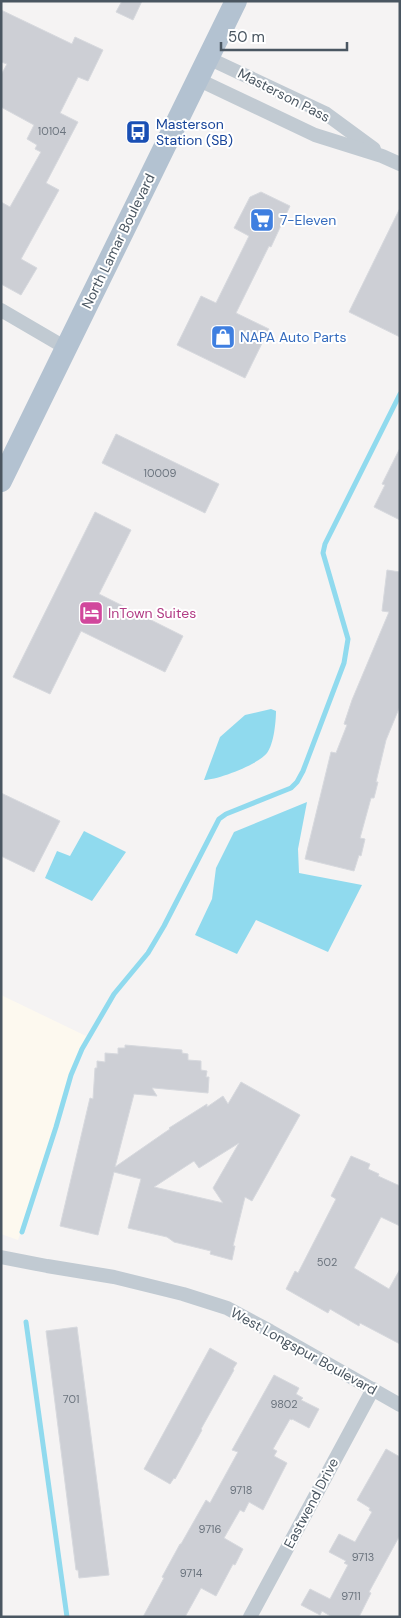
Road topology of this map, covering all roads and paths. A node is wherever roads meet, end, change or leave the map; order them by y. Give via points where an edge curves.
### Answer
1 (236, 1) edge
2 (208, 58) junction
3 (197, 79) junction
4 (382, 156) junction
5 (400, 164) edge
6 (1, 310) edge
7 (66, 348) junction
8 (1, 480) edge
9 (1, 1257) edge
10 (373, 1389) junction
11 (400, 1405) edge
12 (250, 1617) edge

1 - 2 main road, North Lamar Boulevard
2 - 3 main road, North Lamar Boulevard
2 - 4 street, Masterson Pass via 324,113
3 - 4 street, Masterson Pass via 315,135
3 - 7 main road, North Lamar Boulevard
4 - 5 street, Masterson Pass
6 - 7 street
7 - 8 main road, North Lamar Boulevard
9 - 10 street, West Longspur Boulevard via 114,1276 227,1308
10 - 11 street, West Longspur Boulevard
10 - 12 street, Eastwend Drive

